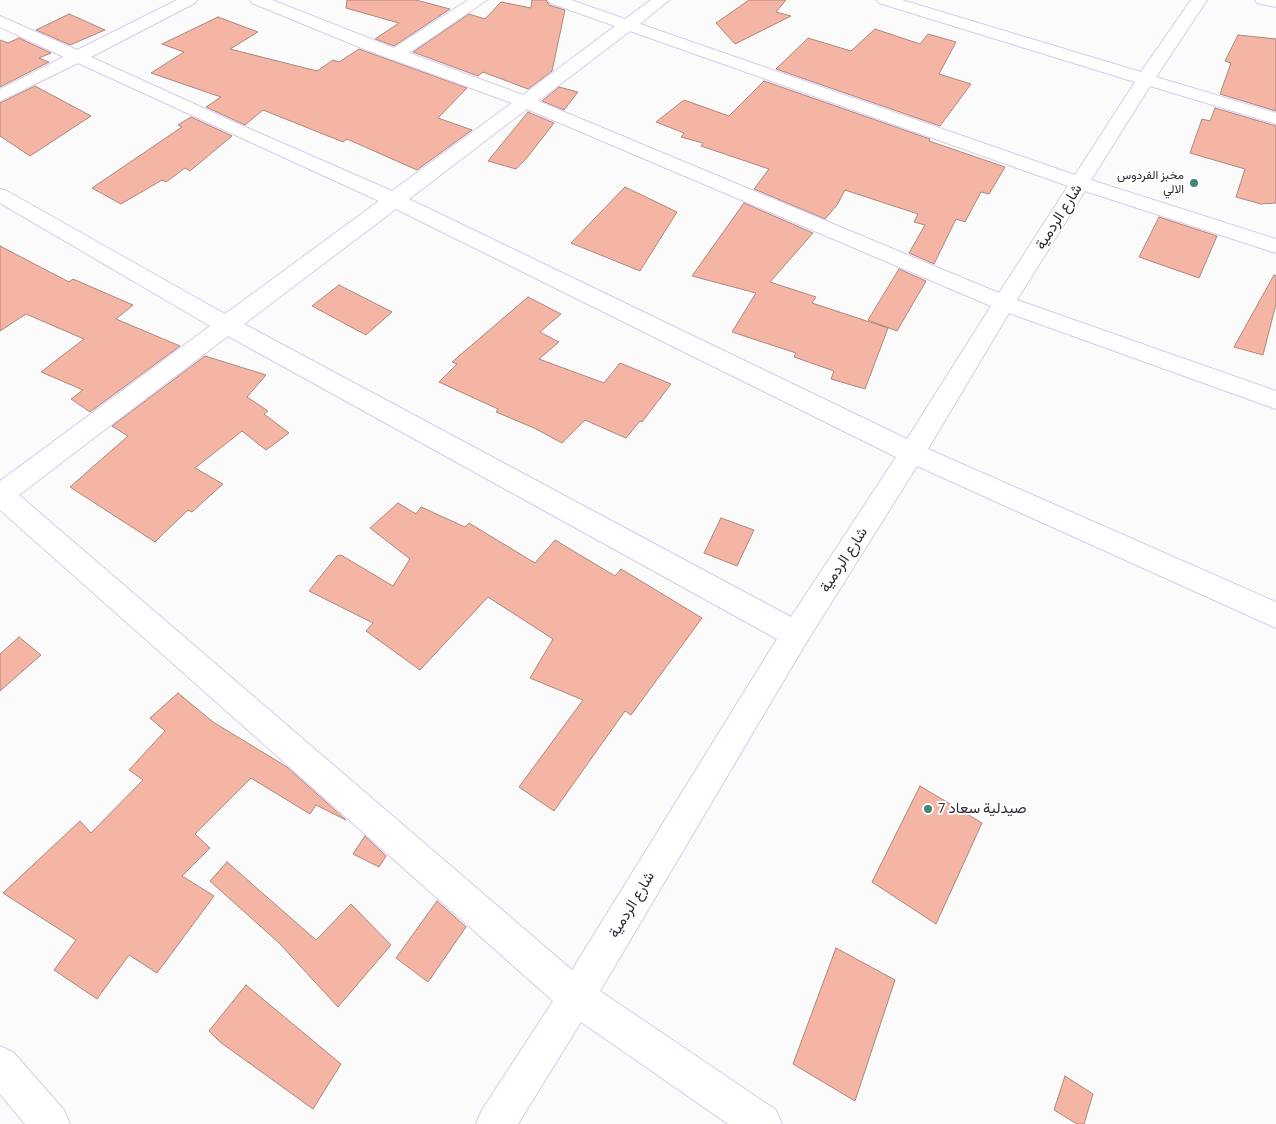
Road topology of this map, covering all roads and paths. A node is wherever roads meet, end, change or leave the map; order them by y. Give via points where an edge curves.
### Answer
1 (188, 0) edge
2 (258, 0) edge
3 (479, 0) edge
4 (556, 0) edge
5 (661, 0) edge
6 (885, 0) edge
7 (1199, 0) edge
8 (1263, 0) edge
9 (1276, 2) edge
10 (0, 21) edge
11 (627, 24) junction
12 (396, 54) junction
13 (77, 57) junction
14 (1145, 80) junction
15 (0, 96) edge
16 (524, 101) junction
17 (1276, 119) edge
18 (1080, 183) junction
19 (0, 195) edge
20 (395, 200) junction
21 (1276, 246) edge
22 (1004, 303) junction
23 (228, 326) junction
24 (1276, 400) edge
25 (912, 453) junction
26 (0, 494) edge
27 (1276, 615) edge
28 (796, 634) junction
29 (576, 997) junction
30 (0, 1065) edge
31 (50, 1124) edge
32 (496, 1124) edge
33 (762, 1124) edge

1 - 13 street
2 - 12 street
3 - 12 street
4 - 11 street
5 - 11 street
6 - 14 street via 949,12
7 - 14 street, شارع الردمية
8 - 9 street
10 - 13 street
11 - 16 street
11 - 18 street
12 - 16 street
13 - 15 street
13 - 20 street
14 - 17 street
14 - 18 street, شارع الردمية
16 - 20 street
16 - 22 street
18 - 21 street
18 - 22 street, شارع الردمية
19 - 23 street
20 - 23 street
20 - 25 street
22 - 24 street
22 - 25 street, شارع الردمية
23 - 26 street
23 - 28 street
25 - 27 street
25 - 28 street, شارع الردمية
26 - 29 street
28 - 29 street, شارع الردمية
29 - 32 street, شارع الردمية
29 - 33 street
30 - 31 street

